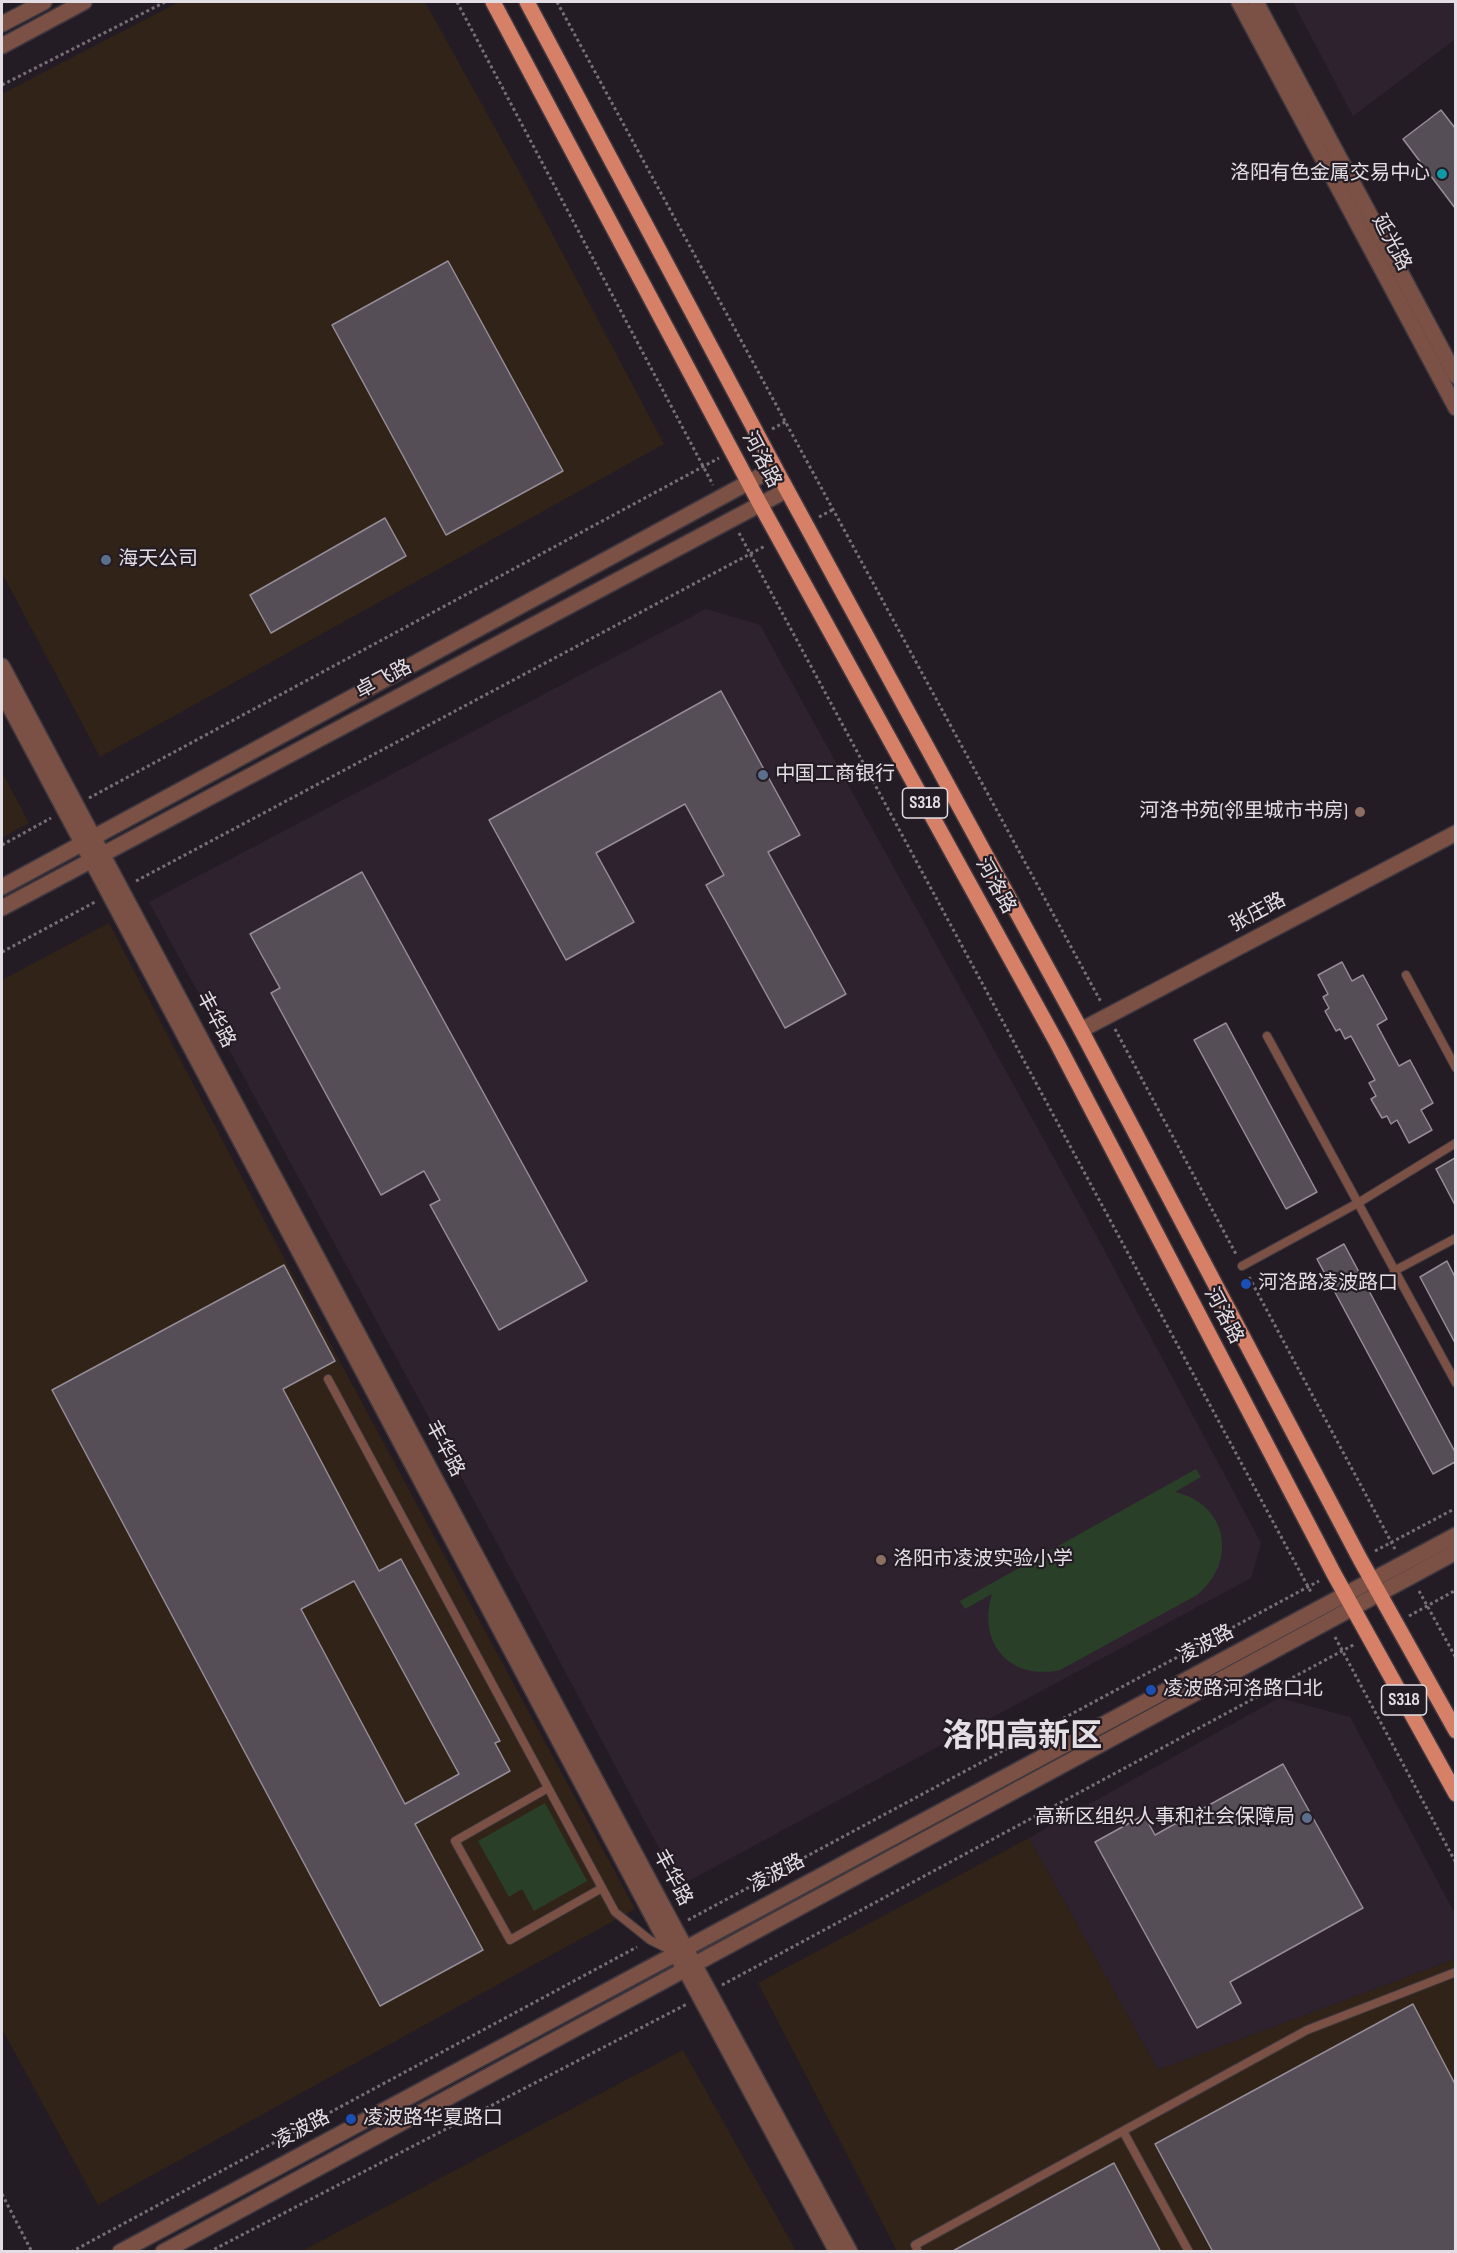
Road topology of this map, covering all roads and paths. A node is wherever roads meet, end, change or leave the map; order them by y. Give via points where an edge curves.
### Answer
1 (44, 2) edge
2 (84, 2) edge
3 (165, 2) edge
4 (457, 2) edge
5 (493, 2) edge
6 (527, 2) edge
7 (557, 2) edge
8 (1239, 2) edge
9 (1256, 2) edge
10 (2, 24) edge
11 (2, 46) edge
12 (2, 85) edge
13 (1455, 376) edge
14 (1455, 408) edge
15 (787, 421) junction
16 (759, 436) junction
17 (732, 451) junction
18 (703, 466) junction
19 (775, 468) junction
20 (749, 482) junction
21 (787, 490) junction
22 (720, 498) junction
23 (760, 504) junction
24 (834, 509) junction
25 (731, 519) junction
26 (806, 524) junction
27 (779, 538) junction
28 (750, 554) junction
29 (2, 666) edge
30 (2, 692) edge
31 (70, 808) junction
32 (1455, 833) edge
33 (89, 841) junction
34 (2, 845) edge
35 (97, 857) junction
36 (2, 887) edge
37 (116, 891) junction
38 (2, 908) edge
39 (2, 952) edge
40 (1406, 975) dead end
41 (1108, 1016) junction
42 (1081, 1030) junction
43 (1268, 1036) dead end
44 (1455, 1068) edge
45 (1455, 1143) edge
46 (1358, 1203) junction
47 (1455, 1238) edge
48 (1242, 1266) junction
49 (1394, 1271) junction
50 (328, 1380) dead end
51 (1455, 1383) edge
52 (1455, 1508) edge
53 (1455, 1535) edge
54 (1391, 1543) junction
55 (1455, 1552) edge
56 (1360, 1559) junction
57 (1404, 1562) junction
58 (1334, 1574) junction
59 (1411, 1576) junction
60 (1307, 1586) junction
61 (1376, 1586) junction
62 (1455, 1590) edge
63 (1349, 1600) junction
64 (1427, 1606) junction
65 (1323, 1615) junction
66 (1395, 1623) junction
67 (1369, 1637) junction
68 (1342, 1651) junction
69 (1455, 1658) edge
70 (1455, 1731) edge
71 (548, 1788) junction
72 (1455, 1794) edge
73 (1455, 1863) edge
74 (602, 1888) junction
75 (674, 1927) junction
76 (650, 1940) junction
77 (681, 1949) junction
78 (690, 1966) junction
79 (1455, 1972) edge
80 (705, 1995) junction
81 (1123, 2131) junction
82 (2, 2194) edge
83 (32, 2252) edge
84 (71, 2252) edge
85 (120, 2252) edge
86 (163, 2252) edge
87 (209, 2252) edge
88 (837, 2252) edge
89 (850, 2252) edge
90 (918, 2252) edge
91 (1189, 2252) edge

1 - 10 street
2 - 11 street
3 - 12 path
4 - 18 path
5 - 17 main road, 河洛路 / S318
6 - 16 main road, 河洛路 / S318
7 - 15 path
8 - 14 street, 延光路
9 - 13 street, 延光路
15 - 16 path
15 - 24 path
16 - 19 main road, 河洛路 / S318
17 - 18 path
17 - 20 main road, 河洛路 / S318
18 - 22 path
18 - 31 path
19 - 20 street, 卓飞路
19 - 21 main road, 河洛路 / S318
20 - 22 street, 卓飞路
20 - 23 main road, 河洛路 / S318
21 - 23 street, 卓飞路
21 - 26 main road, 河洛路 / S318
22 - 33 street, 卓飞路
23 - 25 street, 卓飞路
23 - 27 main road, 河洛路 / S318
24 - 26 path
24 - 41 path
25 - 28 path
25 - 35 street, 卓飞路
26 - 42 main road, 河洛路 / S318
27 - 28 path
27 - 58 main road, 河洛路 / S318 via 1057,1043
28 - 37 path
28 - 60 path
29 - 31 street, 丰华路
30 - 31 street, 丰华路
31 - 33 street, 丰华路
31 - 34 path
32 - 41 street, 张庄路
33 - 35 street, 丰华路
33 - 36 street, 卓飞路
35 - 37 street, 丰华路
35 - 38 street, 卓飞路
37 - 39 path
37 - 75 street, 丰华路
37 - 77 street, 丰华路 via 662,1934
40 - 44 lane
41 - 42 street, 张庄路
41 - 48 path
42 - 56 main road, 河洛路 / S318
43 - 46 lane
45 - 46 lane
46 - 48 lane
46 - 49 lane
47 - 49 lane
48 - 54 path
49 - 51 lane
50 - 71 lane
52 - 54 path
53 - 57 street, 凌波路
54 - 56 path
54 - 57 path
55 - 59 street, 凌波路
56 - 61 main road, 河洛路 / S318
57 - 61 street, 凌波路
58 - 60 path
58 - 63 main road, 河洛路 / S318
59 - 61 street, 凌波路
59 - 64 path
60 - 65 path
60 - 75 path
61 - 63 street, 凌波路
61 - 66 main road, 河洛路 / S318
62 - 64 path
63 - 65 street, 凌波路
63 - 67 main road, 河洛路 / S318
64 - 66 path
64 - 69 path
65 - 68 path
65 - 77 street, 凌波路
65 - 78 street, 凌波路
66 - 70 main road, 河洛路 / S318
67 - 68 path
67 - 72 main road, 河洛路 / S318
68 - 73 path
68 - 80 path
71 - 74 lane
71 - 74 lane via 455,1841 510,1940
74 - 76 lane via 615,1912
75 - 77 street, 丰华路
76 - 77 lane
76 - 84 path
77 - 78 street, 丰华路
77 - 85 street, 凌波路
78 - 80 street, 丰华路
78 - 86 street, 凌波路
79 - 81 lane via 1307,2030
80 - 87 path
80 - 88 street, 丰华路
80 - 89 street, 丰华路
81 - 90 lane via 915,2245
81 - 91 lane
82 - 83 path

